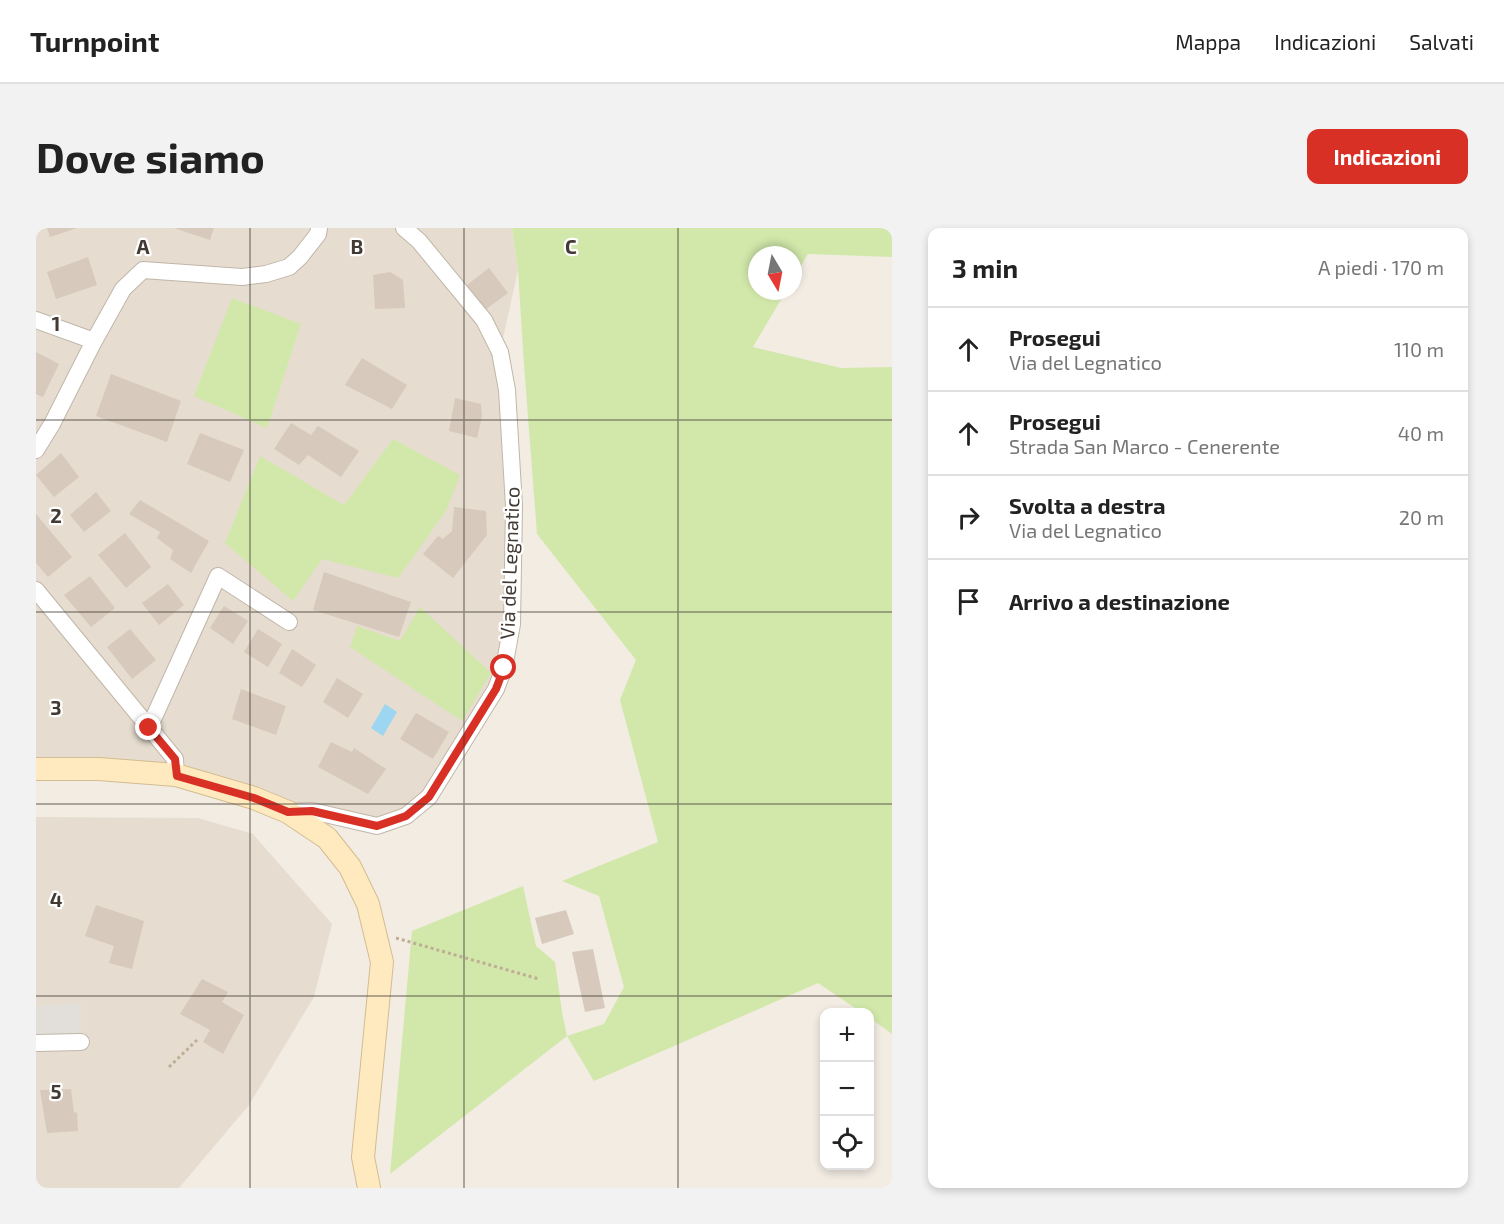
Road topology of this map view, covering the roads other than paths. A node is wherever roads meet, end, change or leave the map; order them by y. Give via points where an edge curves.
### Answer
1 (319, 228) edge
2 (404, 228) edge
3 (36, 320) edge
4 (94, 341) junction
5 (36, 450) edge
6 (36, 590) edge
7 (289, 622) dead end
8 (149, 728) junction
9 (36, 769) edge
10 (177, 776) junction
11 (288, 812) junction
12 (81, 1042) dead end
13 (36, 1043) edge
14 (369, 1188) edge

1 - 4 street via 289,267 266,274 242,277 144,270 123,289
2 - 11 street, Via del Legnatico via 484,320 500,352 507,390 514,506 512,624 504,668 496,689 429,797 406,816 377,826 312,811
3 - 4 street
4 - 5 street
6 - 8 street
7 - 8 street via 218,576
8 - 10 street via 175,759
9 - 10 main road via 99,769
10 - 11 main road
11 - 14 main road via 327,838 350,867 368,903 382,962 363,1157
12 - 13 street

